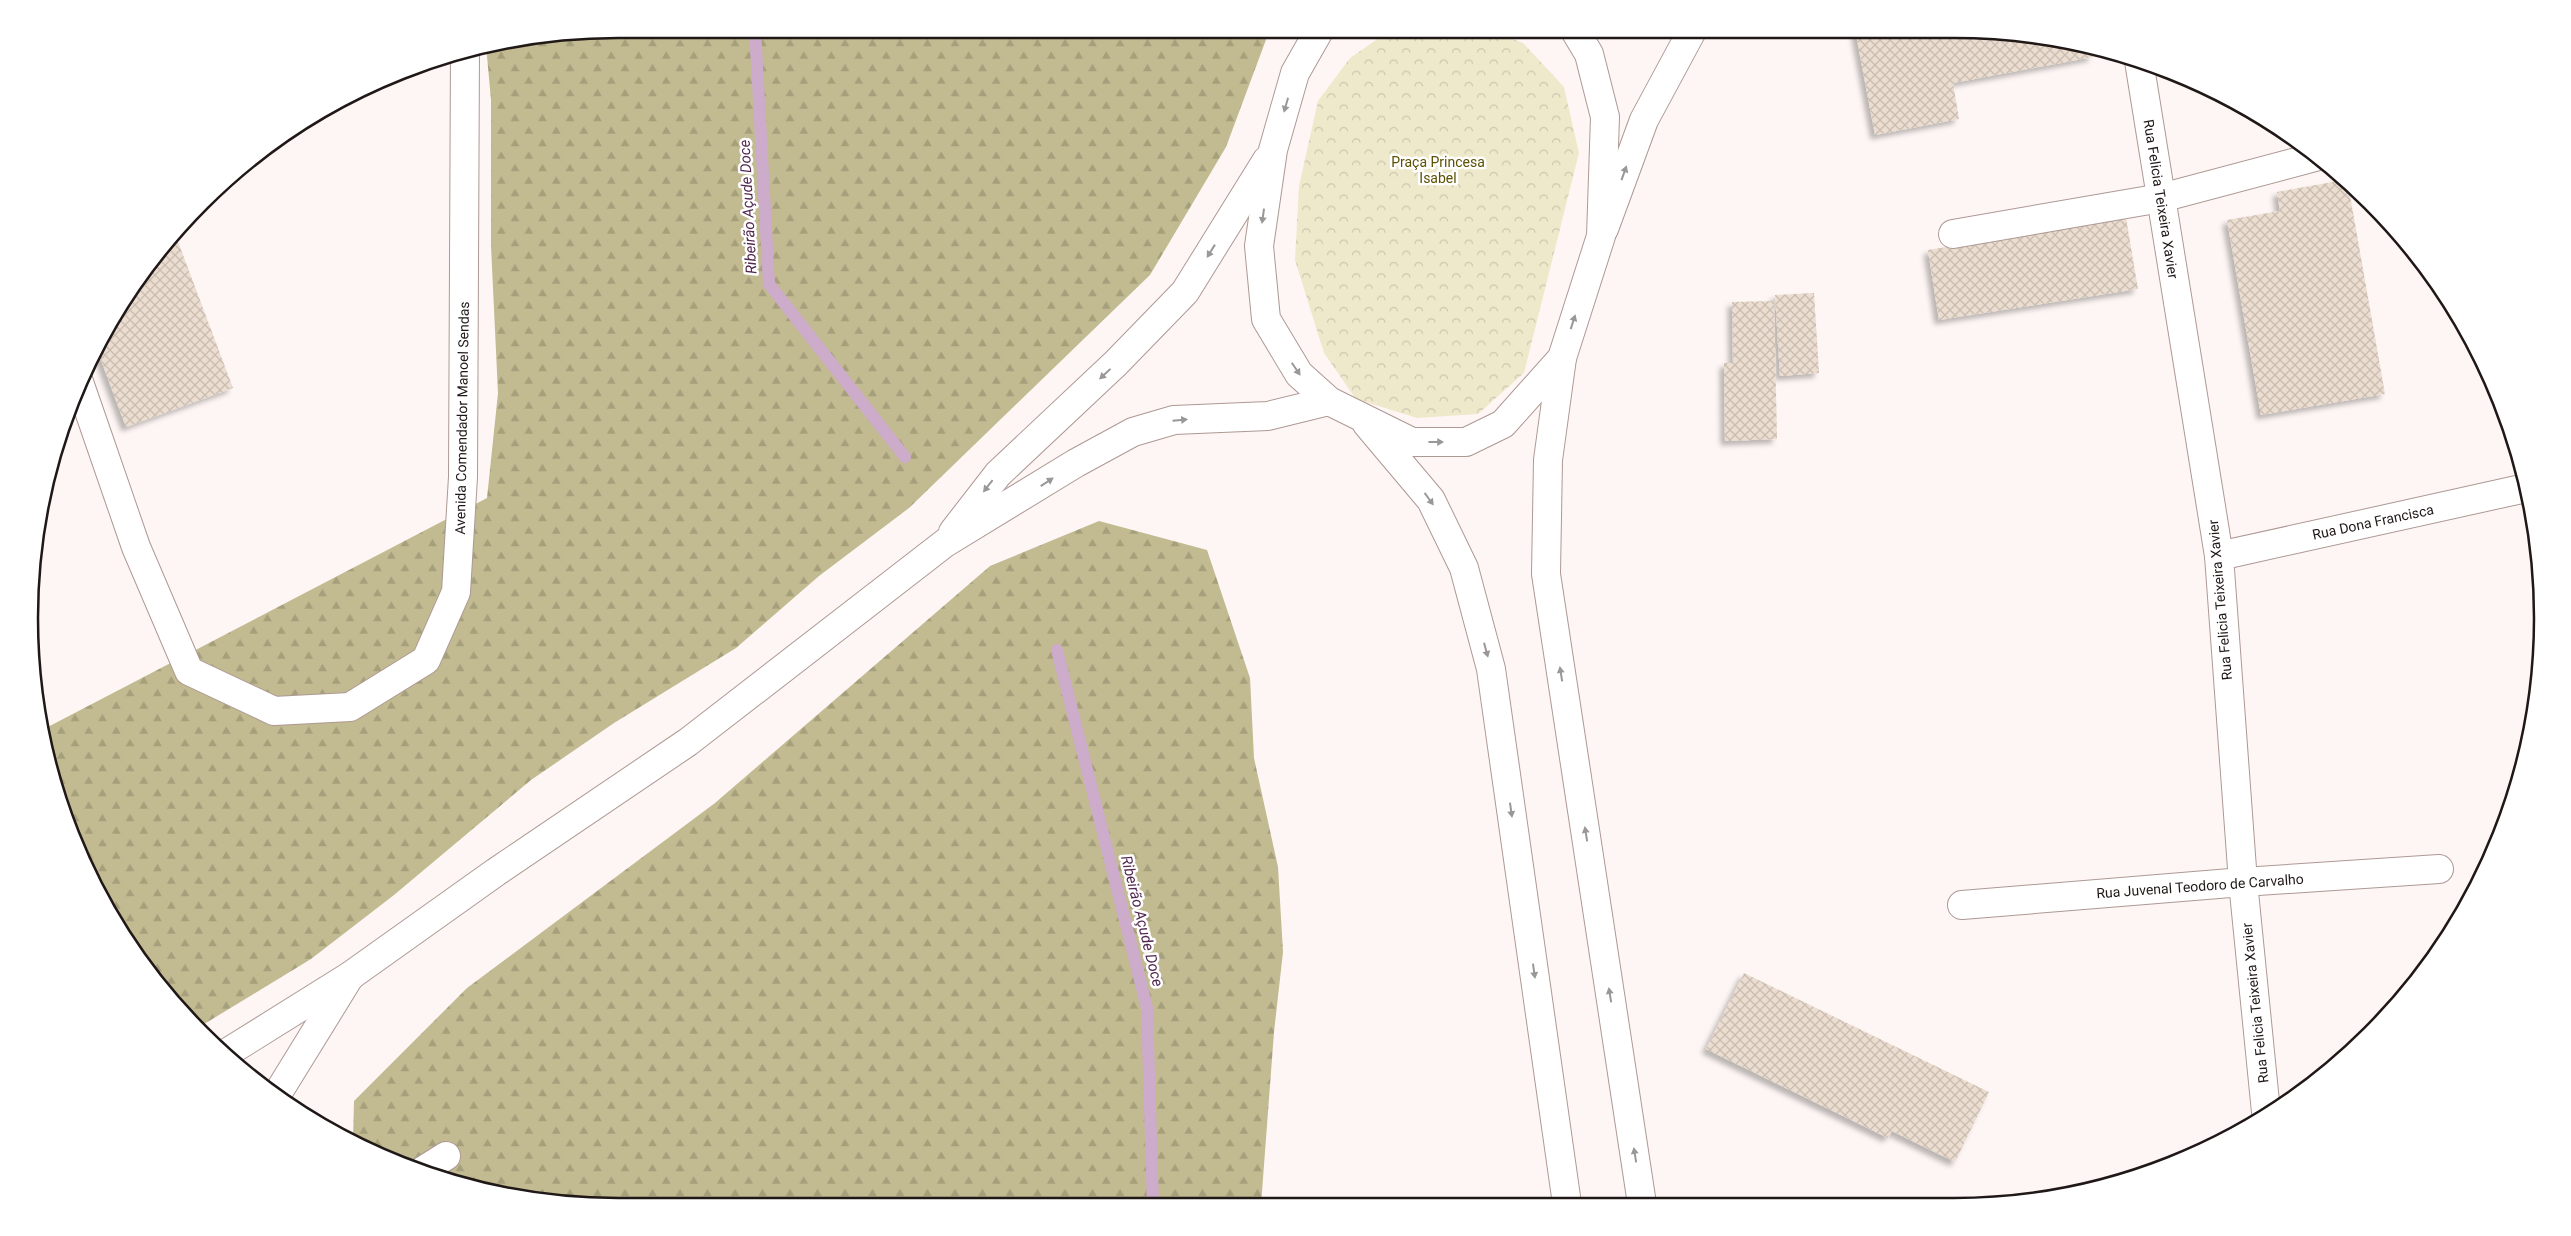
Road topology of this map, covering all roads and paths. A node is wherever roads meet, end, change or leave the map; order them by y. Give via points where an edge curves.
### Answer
1 (1303, 38) edge
2 (1315, 38) edge
3 (1579, 38) edge
4 (1688, 38) edge
5 (465, 58) edge
6 (2139, 68) edge
7 (1294, 73) junction
8 (1273, 150) junction
9 (2308, 159) edge
10 (2161, 198) junction
11 (1953, 234) dead end
12 (1601, 236) junction
13 (1562, 358) junction
14 (83, 394) edge
15 (1329, 401) junction
16 (1364, 421) junction
17 (2519, 490) edge
18 (945, 543) junction
19 (2219, 556) junction
20 (2439, 869) dead end
21 (2243, 882) junction
22 (1962, 905) dead end
23 (350, 976) junction
24 (231, 1051) edge
25 (280, 1090) edge
26 (2266, 1107) edge
27 (446, 1156) dead end
28 (428, 1167) edge
29 (1566, 1198) edge
30 (1641, 1198) edge

1 - 7 main road
2 - 7 main road
3 - 12 main road via 1589,54 1605,117
12 -> 4 main road via 1644,120
5 - 14 main road, Avenida Comendador Manoel Sendas via 463,478 458,564 456,592 426,660 350,707 274,711 189,671 136,547
6 - 10 main road, Rua Felicia Teixeira Xavier
7 -> 8 main road
8 -> 15 main road via 1259,246 1266,319 1299,374
8 -> 18 main road via 1185,292 1116,363 998,474
9 - 10 main road
10 - 11 main road
10 - 19 main road, Rua Felicia Teixeira Xavier
13 -> 12 main road
16 -> 13 main road via 1412,442 1466,442 1503,424
30 -> 13 main road via 1546,574 1548,460
15 - 16 main road
18 -> 15 main road via 1133,432 1174,420 1268,416
16 -> 29 main road via 1432,500 1464,568 1491,669
17 - 19 main road, Rua Dona Francisca
18 - 23 main road via 688,742
19 - 21 main road, Rua Felicia Teixeira Xavier
20 - 21 main road, Rua Juvenal Teodoro de Carvalho
21 - 22 main road, Rua Juvenal Teodoro de Carvalho
21 - 26 main road, Rua Felicia Teixeira Xavier
23 - 24 main road
23 - 25 main road
27 - 28 main road

